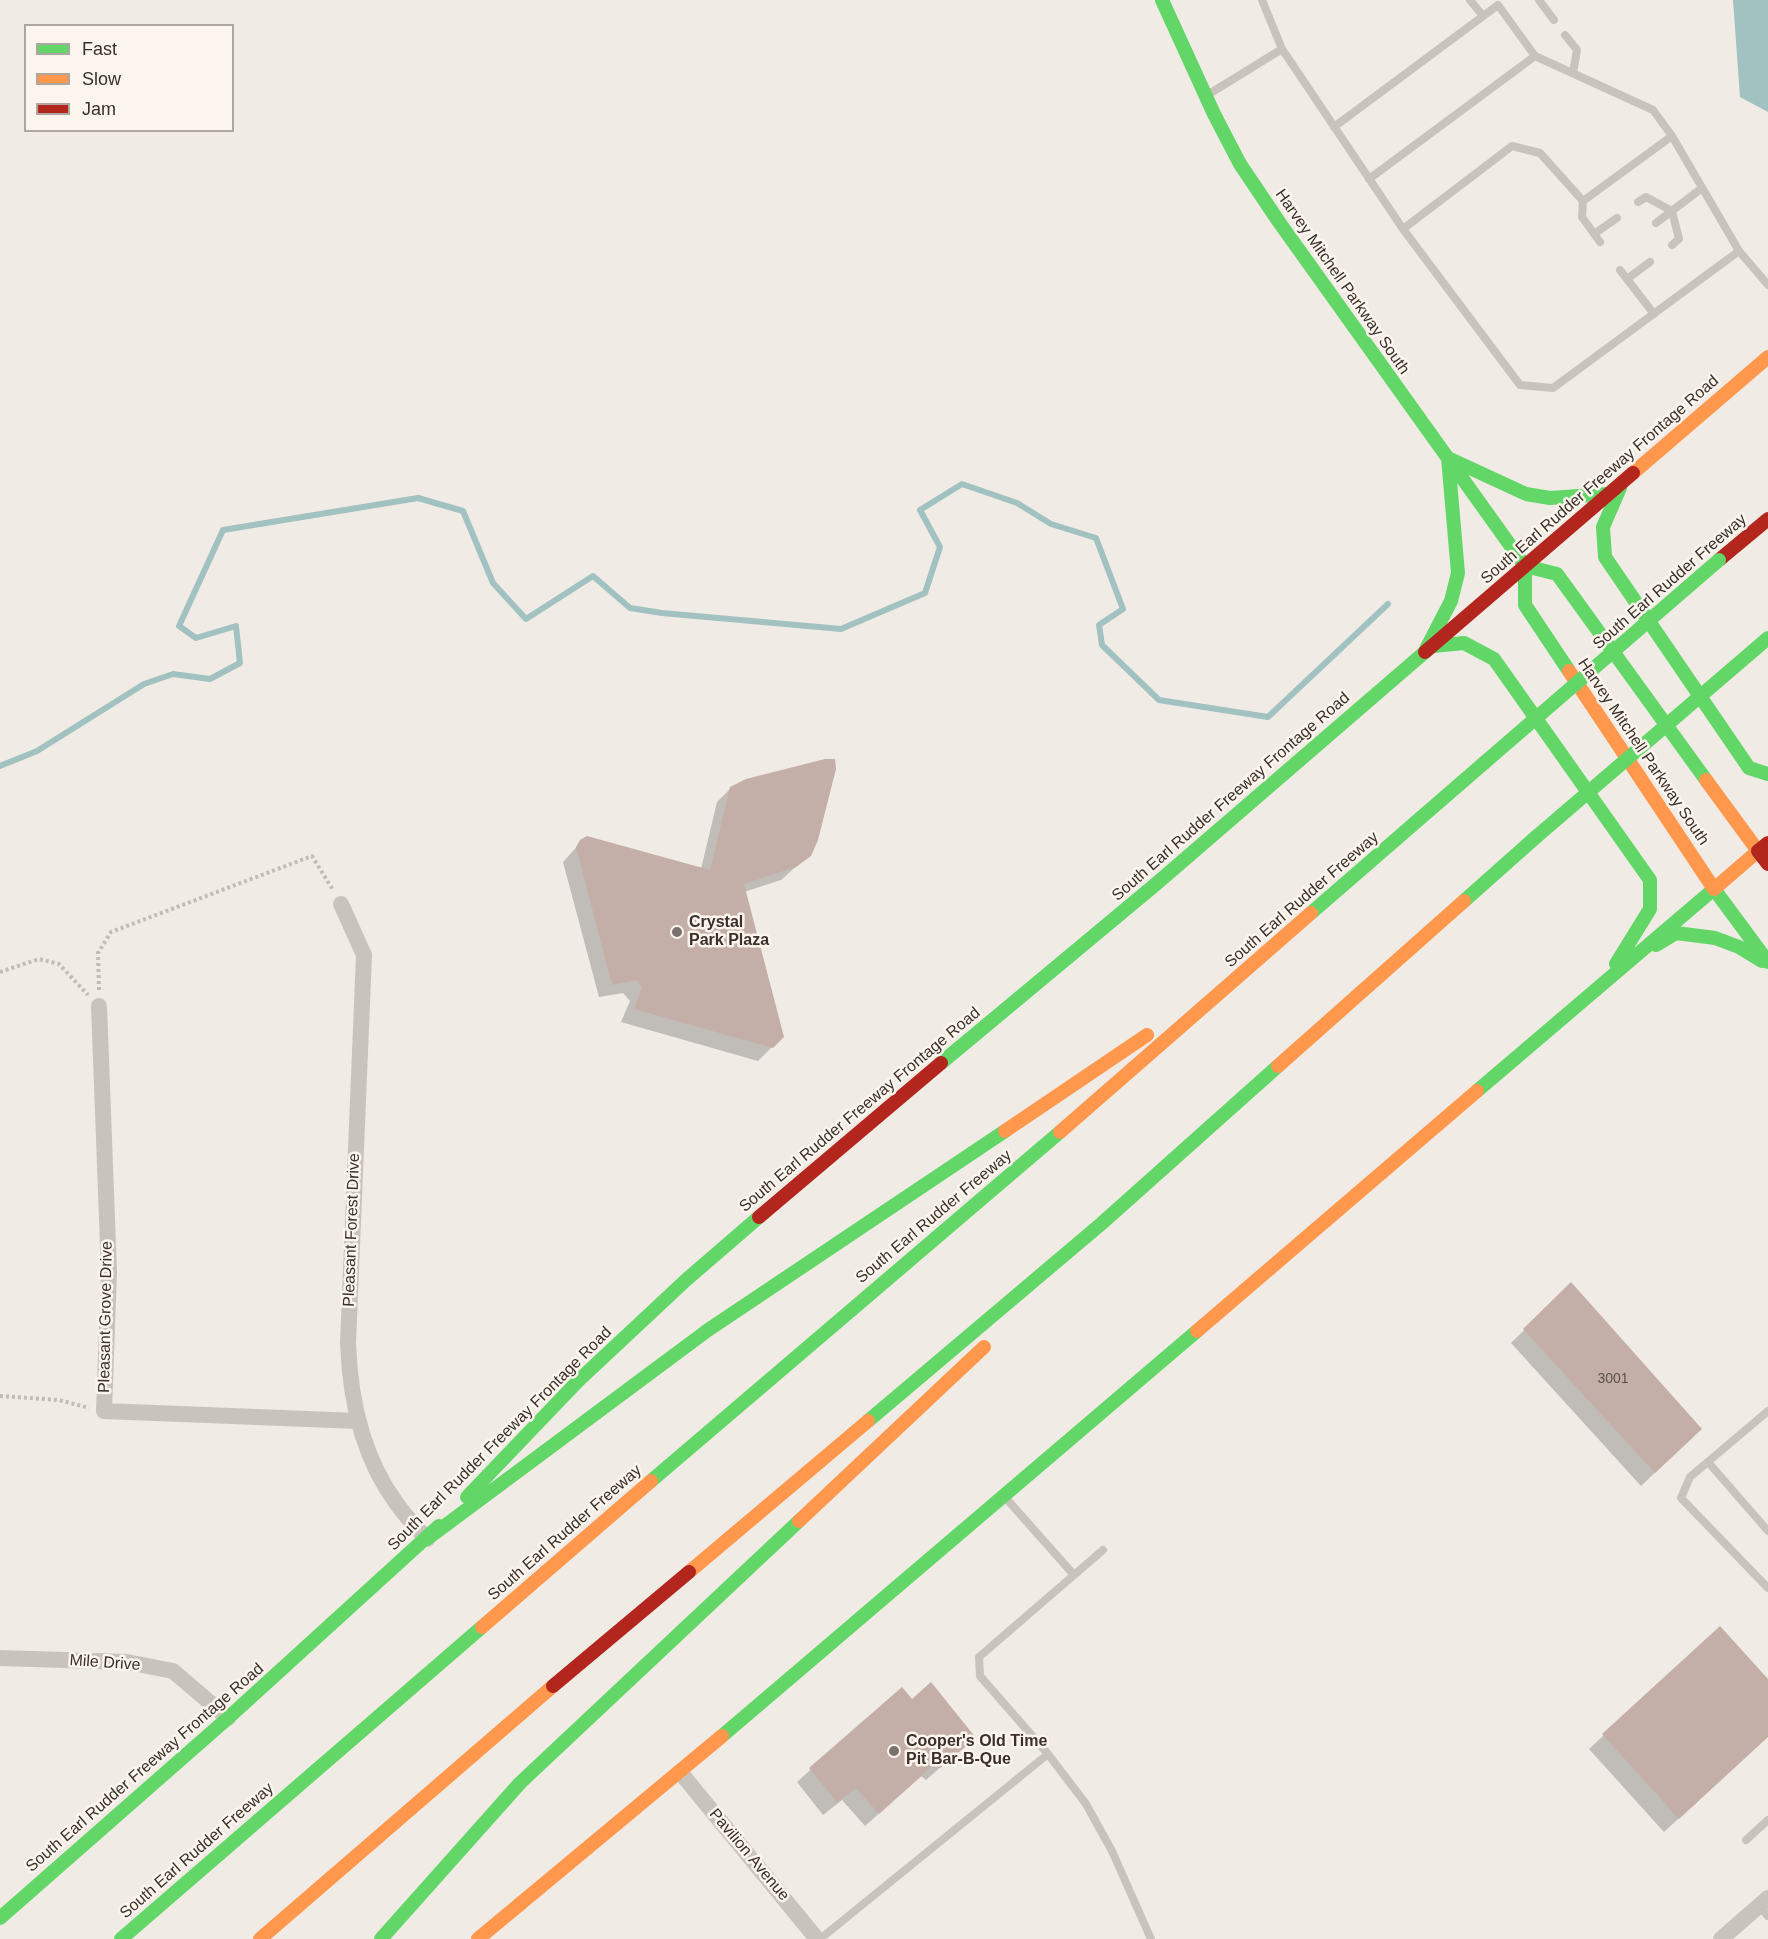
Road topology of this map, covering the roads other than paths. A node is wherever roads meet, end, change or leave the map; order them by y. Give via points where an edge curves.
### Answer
1 (1162, 0) edge
2 (1262, 0) edge
3 (1470, 0) edge
4 (1539, 0) edge
5 (1501, 3) edge
6 (1483, 16) junction
7 (1554, 20) dead end
8 (1565, 35) dead end
9 (1282, 49) junction
10 (1535, 56) junction
11 (1573, 73) junction
12 (1206, 96) junction
13 (1334, 127) junction
14 (1672, 136) junction
15 (1369, 179) junction
16 (1702, 188) junction
17 (1583, 201) junction
18 (1638, 202) dead end
19 (1672, 211) junction
20 (1617, 218) dead end
21 (1656, 224) dead end
22 (1403, 229) junction
23 (1594, 234) junction
24 (1600, 242) dead end
25 (1672, 245) dead end
26 (1739, 251) junction
27 (1650, 262) dead end
28 (1620, 270) dead end
29 (1627, 279) junction
30 (1768, 285) edge
31 (1654, 314) junction
32 (1768, 357) edge
33 (1448, 458) junction
34 (1622, 483) junction
35 (1608, 494) junction
36 (1768, 519) edge
37 (1525, 566) junction
38 (1768, 638) edge
39 (1428, 649) junction
40 (1768, 774) edge
41 (1763, 847) edge
42 (1768, 864) edge
43 (1714, 889) junction
44 (342, 904) road end
45 (1631, 960) junction
46 (1256, 961) junction
47 (1768, 964) edge
48 (1605, 981) junction
49 (99, 1006) road end
50 (1101, 1224) junction
51 (1049, 1286) dead end
52 (997, 1334) dead end
53 (1768, 1411) edge
54 (358, 1421) junction
55 (1708, 1462) junction
56 (1003, 1495) junction
57 (1768, 1531) edge
58 (427, 1539) junction
59 (1104, 1550) dead end
60 (1074, 1575) junction
61 (1768, 1588) edge
62 (0, 1658) edge
63 (228, 1718) junction
64 (1048, 1754) junction
65 (680, 1772) junction
66 (1768, 1820) edge
67 (1746, 1840) dead end
68 (1765, 1907) edge
69 (0, 1918) edge
70 (121, 1939) edge
71 (260, 1939) edge
72 (381, 1939) edge
73 (478, 1939) edge
74 (819, 1939) edge
75 (1151, 1939) edge
76 (1721, 1939) edge

1 - 12 main road, Harvey Mitchell Parkway South
2 - 9 lane
3 - 6 lane
4 - 7 lane
5 - 6 lane
5 - 10 lane
6 - 13 lane
8 - 11 lane via 1577,50
9 - 12 lane
9 - 13 lane
10 - 11 lane
10 - 15 lane
11 - 14 lane via 1653,110
12 - 33 main road, Harvey Mitchell Parkway South via 1240,164
13 - 15 lane
14 - 16 lane
14 - 17 lane
15 - 22 lane
16 - 19 lane
16 - 26 lane
17 - 22 lane via 1540,153 1512,146
17 - 23 lane via 1582,217
18 - 19 lane via 1646,197
19 - 21 lane
19 - 25 lane via 1679,239
20 - 23 lane
22 - 31 lane via 1520,385 1553,388
23 - 24 lane
26 - 30 lane
26 - 31 lane
27 - 29 lane
28 - 29 lane
29 - 31 lane
32 - 34 main road, South Earl Rudder Freeway Frontage Road
33 - 35 main road via 1526,494 1550,498
33 - 37 main road, Harvey Mitchell Parkway South
33 - 39 main road via 1458,573 1451,601
34 - 35 main road, South Earl Rudder Freeway Frontage Road
34 - 40 main road via 1603,527 1605,557 1749,768
35 - 37 main road, South Earl Rudder Freeway Frontage Road
36 - 46 main road, South Earl Rudder Freeway, bridge
37 - 39 main road, South Earl Rudder Freeway Frontage Road
37 - 41 main road, Harvey Mitchell Parkway South via 1557,574
37 - 43 main road, Harvey Mitchell Parkway South via 1525,605
38 - 50 main road, bridge via 1536,837
39 - 48 main road via 1464,643 1494,659 1650,880 1650,909
39 - 58 main road, South Earl Rudder Freeway Frontage Road via 686,1280 578,1381
41 - 42 main road, Harvey Mitchell Parkway South
41 - 43 main road
43 - 45 main road
43 - 47 main road, Harvey Mitchell Parkway South
44 - 54 street, Pleasant Forest Drive via 364,956 348,1343 349,1380
45 - 47 main road via 1676,933 1739,946
45 - 48 main road
46 - 58 main road via 708,1330
46 - 70 main road, South Earl Rudder Freeway
48 - 56 main road
49 - 54 street, Pleasant Grove Drive via 109,1272 104,1412
50 - 51 main road
50 - 71 main road via 464,1761
52 - 72 main road via 520,1783
53 - 55 lane
54 - 58 street, Pleasant Forest Drive via 380,1476 397,1504
55 - 57 lane
55 - 61 lane via 1690,1477 1681,1498
56 - 60 lane
56 - 65 main road
58 - 63 main road, South Earl Rudder Freeway Frontage Road
59 - 60 lane
60 - 64 lane via 979,1657 980,1676
62 - 63 street, Mile Drive via 127,1662 173,1671
63 - 69 main road, South Earl Rudder Freeway Frontage Road
64 - 74 lane
64 - 75 lane via 1086,1804 1112,1851
65 - 73 main road
65 - 74 street, Pavilion Avenue
66 - 67 lane
68 - 76 street

